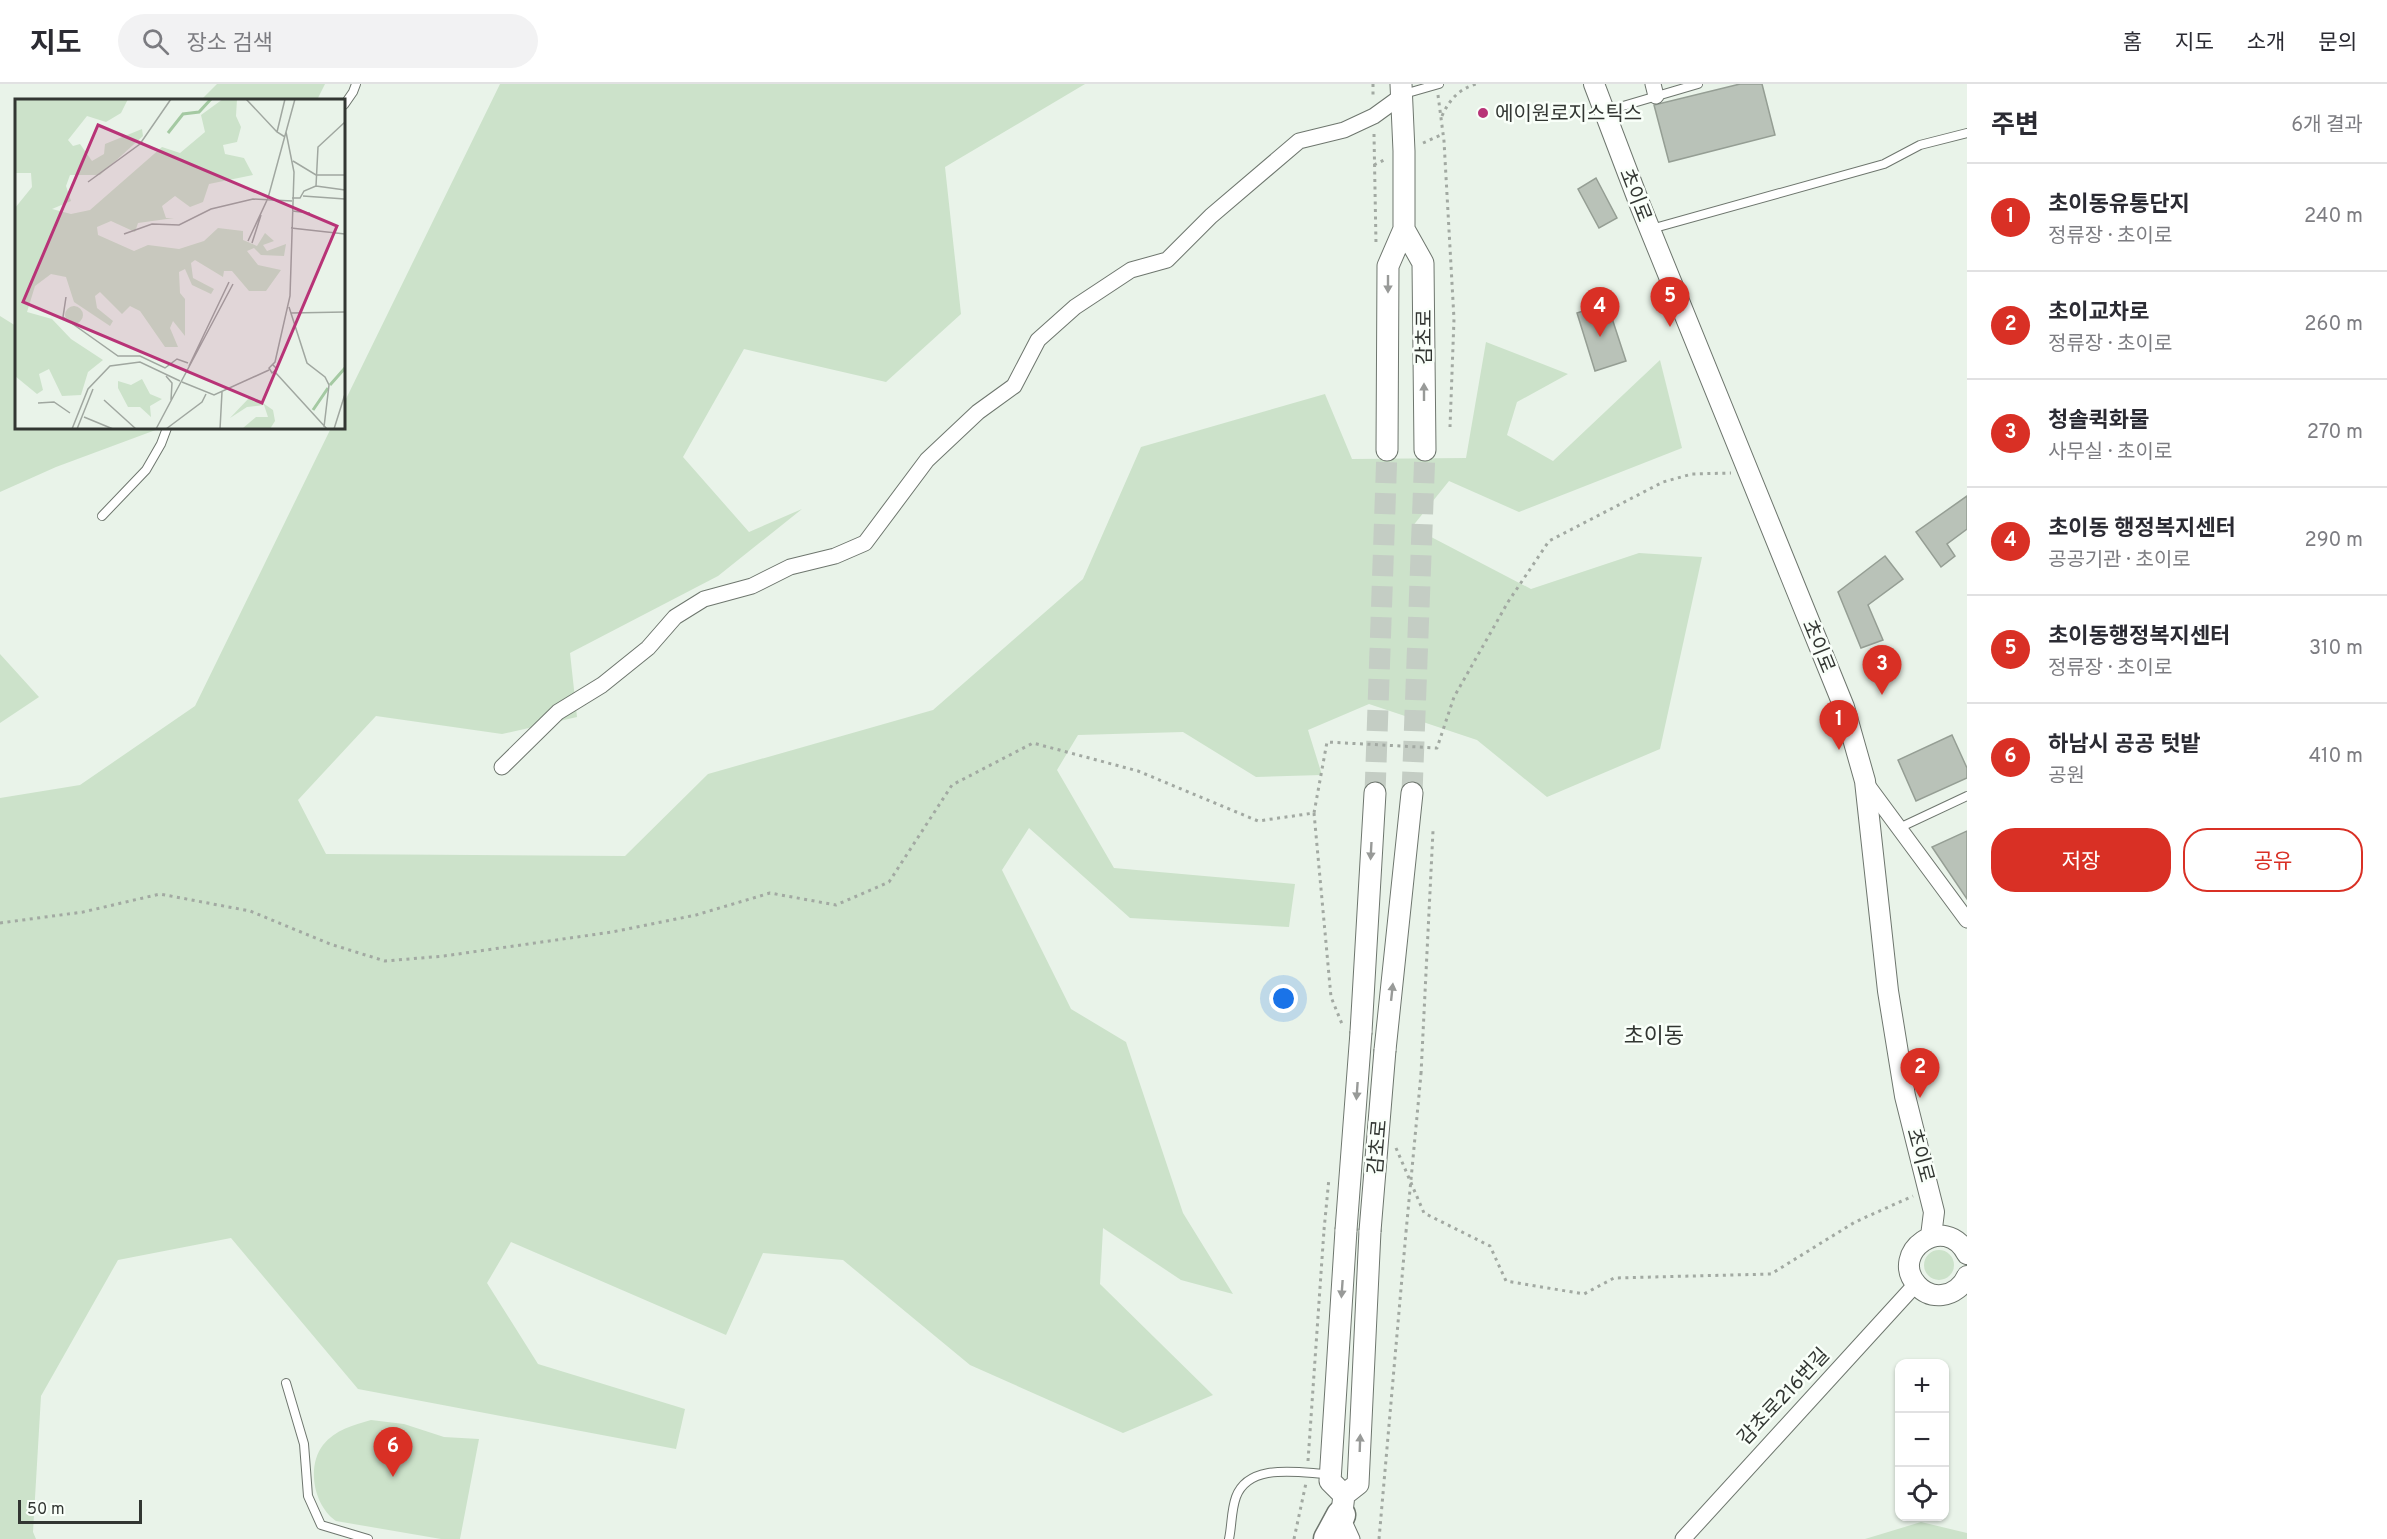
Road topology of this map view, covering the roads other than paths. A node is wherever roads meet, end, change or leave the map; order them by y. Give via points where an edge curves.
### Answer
1 (356, 84) edge
2 (1438, 84) edge
3 (1594, 84) edge
4 (1698, 84) edge
5 (1402, 89) edge
6 (1655, 90) edge
7 (345, 104) edge
8 (1605, 111) junction
9 (1967, 133) edge
10 (1404, 229) junction
11 (1650, 230) junction
12 (167, 429) edge
13 (1388, 450) tunnel mouth
14 (1425, 450) tunnel mouth
15 (102, 516) dead end
16 (502, 767) dead end
17 (1865, 781) junction
18 (1375, 793) tunnel mouth
19 (1412, 793) tunnel mouth
20 (1967, 796) edge
21 (1899, 828) junction
22 (1967, 920) edge
23 (1931, 1236) junction
24 (1967, 1254) edge
25 (1966, 1279) edge
26 (1916, 1284) junction
27 (286, 1383) dead end
28 (1330, 1474) junction
29 (1341, 1525) edge
30 (368, 1539) edge
31 (1229, 1539) edge
32 (1683, 1539) edge

1 - 7 lane
2 - 5 lane
3 - 8 street, 초이로
4 - 6 lane
5 - 10 main road, 감초로
5 - 16 street via 1374,116 1344,130 1299,141 1210,216 1167,260 1131,270 1075,307 1038,340 1014,386 978,412 927,460 865,543 835,556 790,567 752,586 704,599 675,617 648,648 602,685 558,712
6 - 8 lane
8 - 11 street, 초이로
9 - 11 lane via 1920,146 1884,164
10 -> 13 main road, 감초로 via 1388,266
14 -> 10 main road, 감초로 via 1424,263
11 - 17 street, 초이로 via 1844,707
12 - 15 lane via 146,470
17 - 21 street
17 - 23 street, 초이로 via 1880,938 1905,1096 1934,1212
18 -> 28 main road, 감초로, bridge via 1353,1031 1346,1230
29 -> 19 main road, 감초로, bridge via 1358,1484 1370,1231
20 - 21 lane
21 - 22 street
23 - 24 street via 1954,1239
23 - 26 street via 1913,1251 1910,1274
25 - 26 street via 1947,1294 1924,1292
26 - 32 street, 감초로216번길
27 - 30 lane via 304,1444 308,1496 313,1510 321,1525
28 - 29 main road, 감초로
28 - 31 lane via 1257,1475 1236,1496

